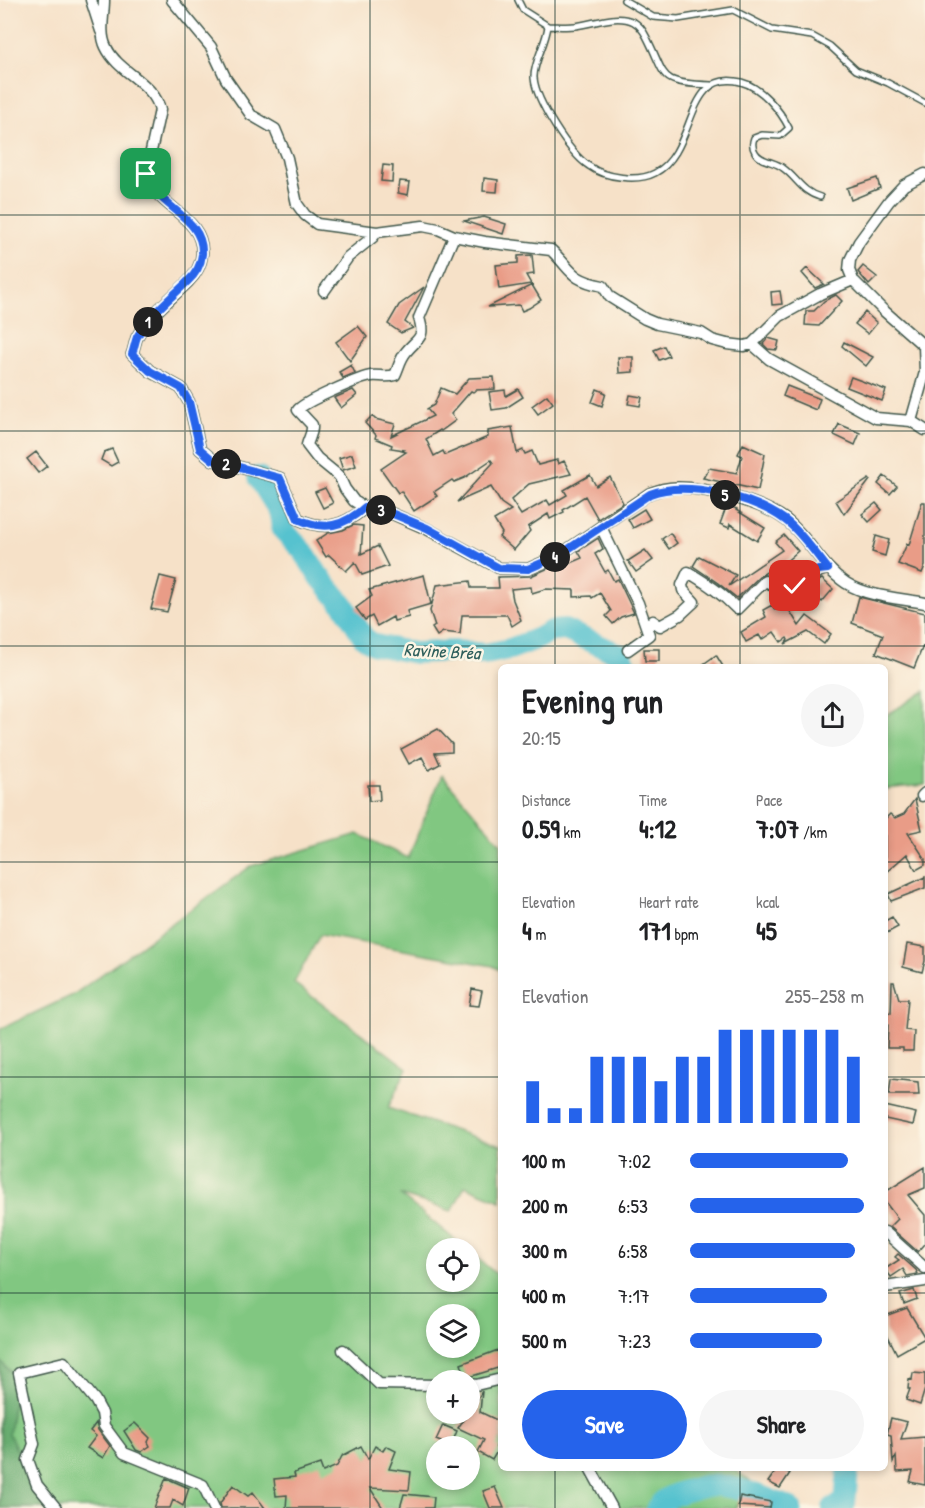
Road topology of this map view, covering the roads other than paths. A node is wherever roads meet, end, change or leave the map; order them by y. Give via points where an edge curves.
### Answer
1 (91, 0) edge
2 (104, 0) edge
3 (172, 0) edge
4 (518, 0) edge
5 (624, 0) edge
6 (548, 26) junction
7 (102, 34) junction
8 (711, 85) junction
9 (925, 103) edge
10 (925, 174) edge
11 (820, 197) dead end
12 (378, 232) junction
13 (454, 236) junction
14 (853, 280) junction
15 (324, 291) dead end
16 (752, 344) junction
17 (924, 346) edge
18 (911, 421) junction
19 (925, 430) edge
20 (365, 507) junction
21 (601, 527) junction
22 (828, 569) junction
23 (925, 603) edge
24 (647, 628) junction
25 (628, 650) dead end
26 (888, 1235) edge
27 (925, 1268) edge
28 (925, 1281) edge
29 (888, 1287) edge
30 (343, 1350) dead end
31 (498, 1380) edge
32 (480, 1384) edge
33 (426, 1385) edge
34 (592, 1471) edge
35 (56, 1508) edge
36 (214, 1508) edge
37 (612, 1508) edge

1 - 7 street
2 - 7 street
3 - 12 street via 211,47 226,79 251,115 275,129 287,158 297,204 305,215 317,224
4 - 6 lane via 523,10
5 - 9 lane via 653,17 678,19 733,10 772,30 812,36 830,46 856,70
6 - 8 lane via 572,27 621,18 636,23 664,74 685,84
6 - 8 lane via 534,67 534,80 556,128 589,166 605,173 641,177 667,165 681,146 701,94
7 - 20 street via 106,48 120,65 158,100 160,110 146,174 148,183 193,226 202,244 201,265 156,312 137,337 132,354 150,371 181,388 189,402 200,449 213,460 280,478 298,519 329,527 352,519
8 - 11 lane via 721,80 748,84 774,105 788,131 780,136 757,137 752,142 753,149 761,158 782,166 804,191
10 - 14 street via 904,185 859,242 850,260
12 - 13 street via 423,226
12 - 15 street via 348,257
13 - 16 street via 551,249 572,274 584,282 603,286 609,297 645,319 702,333 727,344
13 - 20 street via 419,318 422,335 401,358 395,375 362,379 315,398 298,410 312,424 307,445 339,476 354,501
14 - 16 street via 780,316
14 - 17 street
16 - 18 street via 769,359 876,418
17 - 18 street via 925,372
18 - 19 street
20 - 21 street via 427,528 499,568 528,569 558,556
21 - 22 street via 664,489 710,491 753,504 785,520
21 - 24 street
22 - 23 street via 865,592
22 - 24 street via 818,570 809,580 795,586 778,587 765,581 737,609 709,584 688,572 682,585 694,602 680,615 660,626 653,621
24 - 25 street via 649,635
26 - 27 street
28 - 29 street
30 - 33 street via 379,1384
31 - 32 street
34 - 37 street
35 - 36 street via 37,1485 28,1460 34,1444 19,1373 64,1362 95,1400 104,1426 124,1453 202,1485

